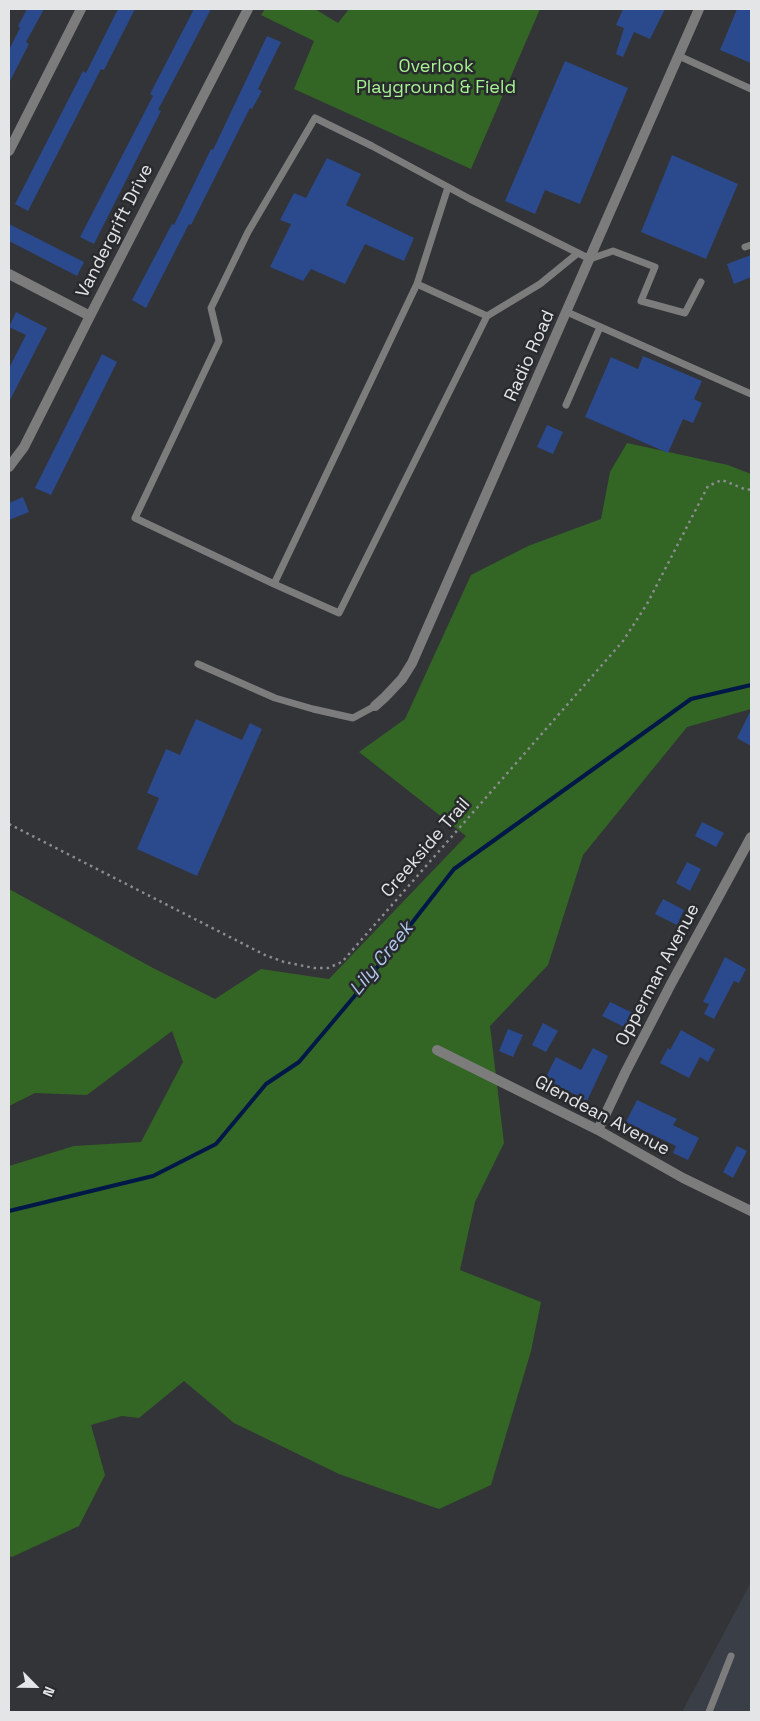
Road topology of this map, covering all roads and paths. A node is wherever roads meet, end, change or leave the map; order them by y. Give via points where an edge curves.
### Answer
1 (82, 9) edge
2 (248, 9) edge
3 (699, 9) edge
4 (679, 56) junction
5 (751, 88) edge
6 (9, 151) edge
7 (448, 187) junction
8 (578, 253) junction
9 (590, 259) junction
10 (9, 274) edge
11 (701, 282) dead end
12 (417, 284) junction
13 (567, 312) junction
14 (90, 316) junction
15 (486, 316) junction
16 (600, 327) junction
17 (751, 394) edge
18 (566, 405) dead end
19 (9, 467) edge
20 (751, 489) edge
21 (274, 584) junction
22 (198, 664) dead end
23 (375, 706) joint
24 (9, 824) edge
25 (751, 837) edge
26 (437, 1050) dead end
27 (598, 1130) junction
28 (751, 1211) edge
29 (731, 1656) dead end
30 (709, 1712) edge

1 - 6 street
2 - 14 street, Vandergrift Drive
3 - 4 street, Radio Road
4 - 5 lane
4 - 9 street, Radio Road
7 - 8 lane
7 - 12 lane
7 - 21 lane via 315,118 248,232 211,308 219,341 134,518
8 - 9 lane
8 - 15 lane via 540,284
9 - 11 lane via 613,251 654,267 641,301 685,313
9 - 13 street, Radio Road
10 - 14 street
12 - 15 lane
12 - 21 lane
13 - 16 lane
13 - 23 street, Radio Road via 412,663 402,679
14 - 19 street, Vandergrift Drive via 24,447
15 - 21 lane via 339,613
16 - 17 lane
16 - 18 lane
20 - 24 path, Creekside Trail via 722,480 708,486 647,604 623,641 342,962 328,968 314,968 265,955
22 - 23 lane via 276,698 313,709 353,718
25 - 27 street, Opperman Avenue via 671,984
26 - 27 street, Glendean Avenue
27 - 28 street, Glendean Avenue via 683,1178
29 - 30 lane

